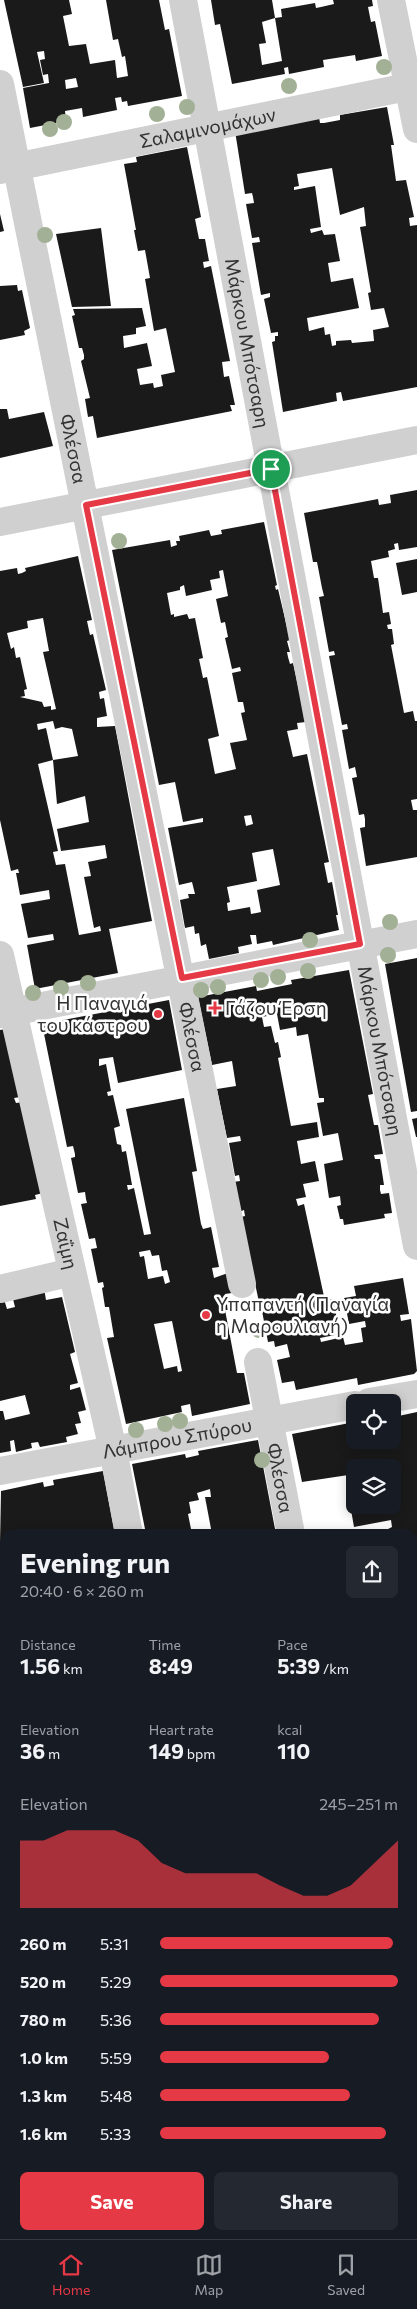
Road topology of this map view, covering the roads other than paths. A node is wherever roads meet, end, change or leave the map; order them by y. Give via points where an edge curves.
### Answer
1 (183, 0) edge
2 (392, 0) edge
3 (0, 84) edge
4 (413, 86) edge
5 (207, 127) junction
6 (417, 129) edge
7 (8, 168) edge
8 (417, 440) edge
9 (271, 469) junction
10 (86, 505) junction
11 (0, 522) edge
12 (417, 934) edge
13 (360, 944) junction
14 (0, 954) edge
15 (182, 978) junction
16 (7, 1013) edge
17 (417, 1246) edge
18 (72, 1272) junction
19 (242, 1284) dead end
20 (0, 1289) edge
21 (258, 1362) dead end
22 (417, 1394) edge
23 (401, 1397) edge
24 (346, 1407) edge
25 (271, 1421) junction
26 (113, 1450) junction
27 (0, 1471) edge
28 (128, 1529) edge
29 (290, 1529) edge

1 - 5 street, Μάρκου Μπότσαρη
2 - 4 street
3 - 7 street, Φλέσσα
4 - 5 street, Σαλαμινομάχων
4 - 6 street
5 - 7 street, Σαλαμινομάχων
5 - 9 street, Μάρκου Μπότσαρη
7 - 10 street, Φλέσσα
8 - 9 street
9 - 10 street
9 - 13 street, Μάρκου Μπότσαρη
10 - 11 street
10 - 15 street, Φλέσσα
12 - 13 street
13 - 15 street
13 - 17 street, Μάρκου Μπότσαρη
14 - 16 street, Ζαΐμη
15 - 16 street
15 - 19 street, Φλέσσα
16 - 18 street, Ζαΐμη
18 - 20 street
18 - 26 street, Ζαΐμη
21 - 25 street, Φλέσσα
22 - 23 street
24 - 25 street, Λάμπρου Σπύρου
25 - 26 street, Λάμπρου Σπύρου
25 - 29 street, Φλέσσα
26 - 27 street, Λάμπρου Σπύρου
26 - 28 street, Ζαΐμη

